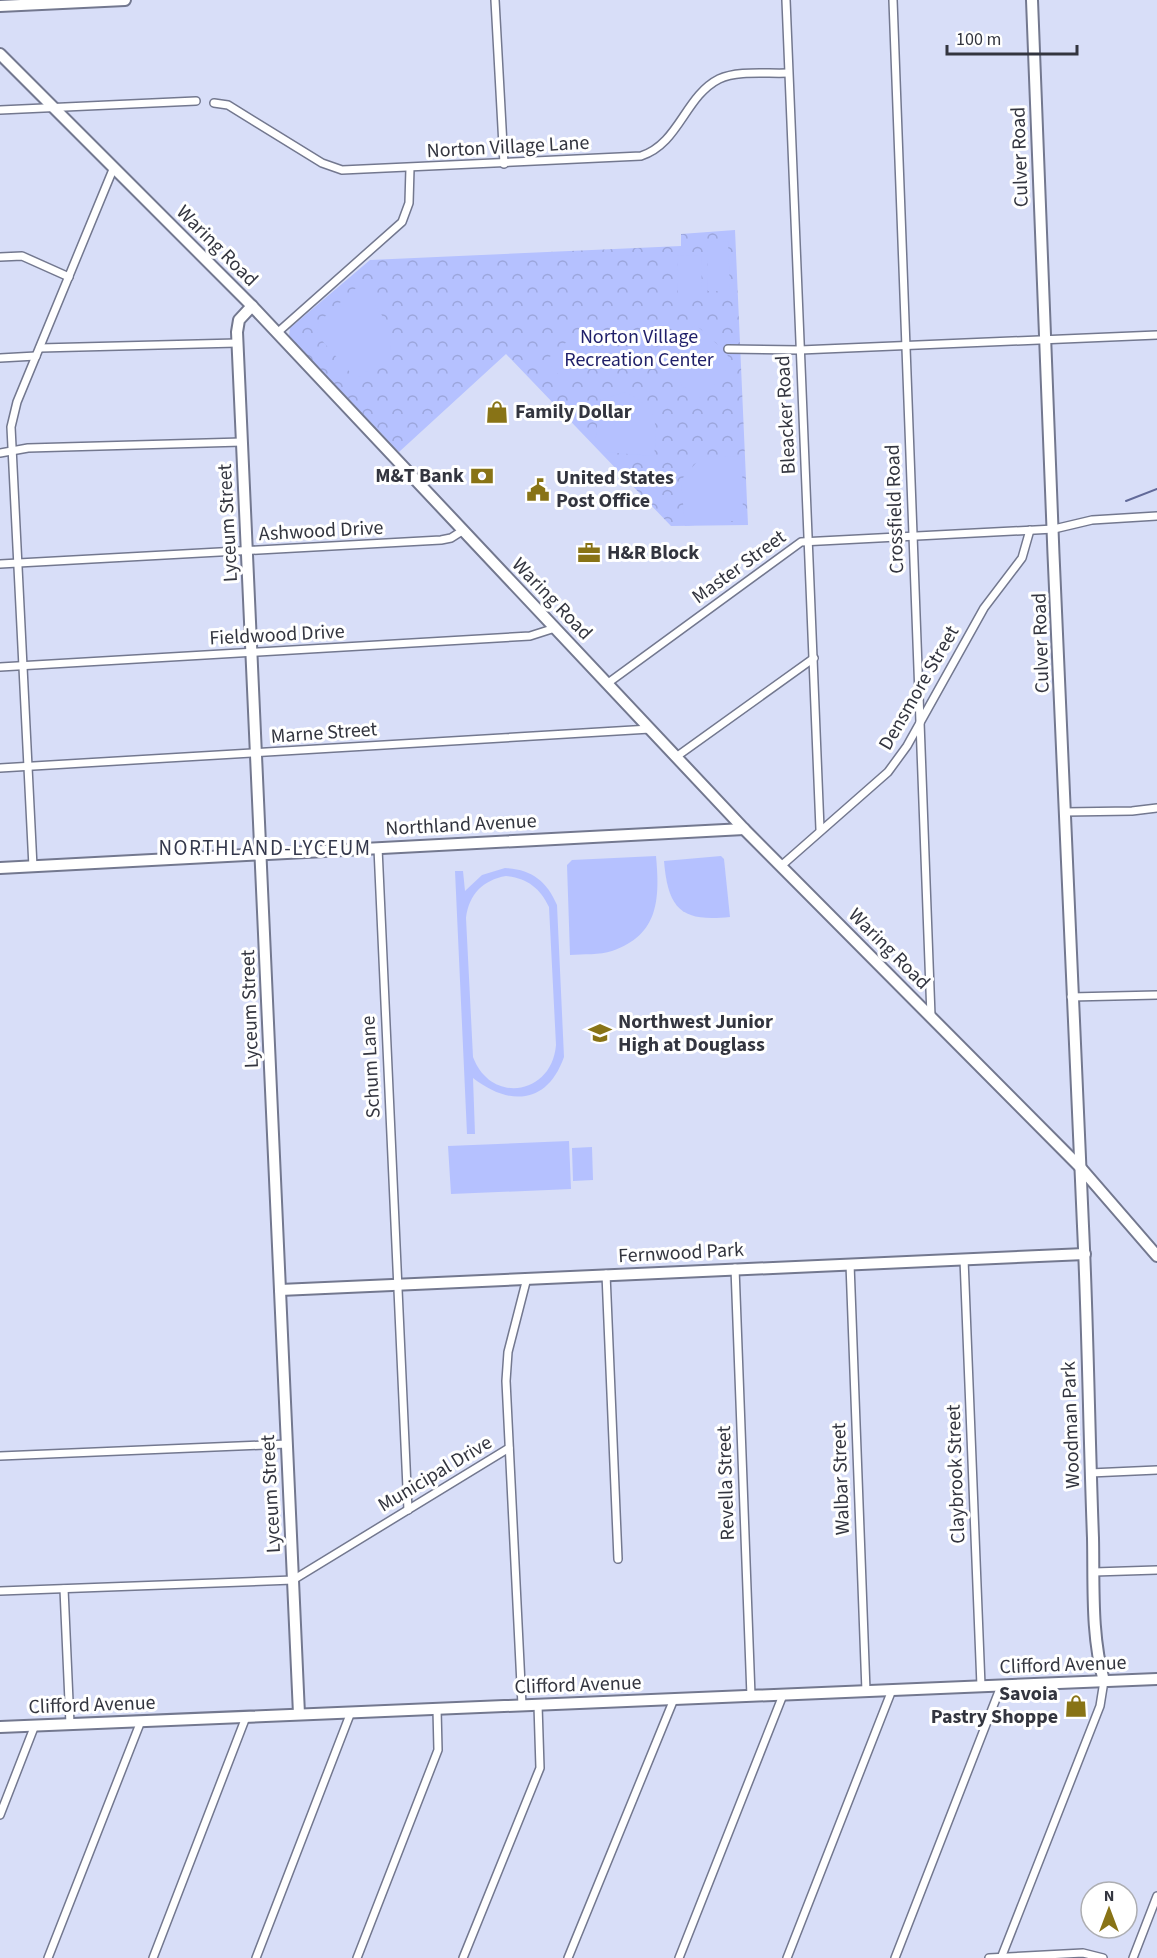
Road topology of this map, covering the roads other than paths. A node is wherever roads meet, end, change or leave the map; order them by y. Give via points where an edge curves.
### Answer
1 (124, 0) edge
2 (495, 0) edge
3 (786, 0) edge
4 (893, 0) edge
5 (1032, 0) edge
6 (17, 3) edge
7 (0, 6) edge
8 (0, 54) edge
9 (788, 73) junction
10 (196, 101) dead end
11 (214, 103) dead end
12 (52, 108) junction
13 (0, 110) edge
14 (504, 164) junction
15 (114, 167) junction
16 (410, 168) junction
17 (0, 257) edge
18 (69, 276) junction
19 (252, 306) junction
20 (277, 333) junction
21 (1157, 335) edge
22 (1044, 339) junction
23 (237, 343) junction
24 (905, 344) junction
25 (40, 348) junction
26 (728, 349) dead end
27 (800, 350) junction
28 (36, 356) junction
29 (0, 358) edge
30 (242, 442) junction
31 (12, 450) junction
32 (0, 453) edge
33 (1157, 516) edge
34 (1054, 529) junction
35 (1030, 530) junction
36 (462, 531) junction
37 (913, 536) junction
38 (808, 541) junction
39 (247, 552) junction
40 (18, 563) junction
41 (0, 564) edge
42 (555, 628) junction
43 (252, 653) junction
44 (814, 658) junction
45 (23, 666) junction
46 (0, 667) edge
47 (608, 683) junction
48 (920, 722) junction
49 (651, 729) junction
50 (256, 753) junction
51 (676, 758) junction
52 (27, 766) junction
53 (0, 768) edge
54 (1157, 808) edge
55 (1065, 812) junction
56 (744, 829) junction
57 (820, 829) junction
58 (378, 848) junction
59 (261, 854) junction
60 (781, 866) junction
61 (33, 867) junction
62 (0, 868) edge
63 (1157, 995) edge
64 (1071, 997) junction
65 (931, 1016) junction
66 (1080, 1167) junction
67 (1084, 1254) junction
68 (1157, 1256) edge
69 (964, 1259) junction
70 (850, 1264) junction
71 (735, 1268) junction
72 (606, 1274) junction
73 (527, 1278) junction
74 (397, 1284) junction
75 (280, 1290) junction
76 (287, 1444) junction
77 (509, 1448) junction
78 (0, 1456) edge
79 (1157, 1470) edge
80 (1090, 1473) junction
81 (408, 1510) junction
82 (618, 1559) dead end
83 (1157, 1570) edge
84 (1094, 1572) junction
85 (293, 1580) junction
86 (64, 1589) junction
87 (0, 1592) edge
88 (1157, 1679) edge
89 (1104, 1681) junction
90 (981, 1686) junction
91 (1001, 1686) junction
92 (892, 1690) junction
93 (866, 1691) junction
94 (783, 1695) junction
95 (751, 1696) junction
96 (674, 1699) junction
97 (522, 1705) junction
98 (538, 1705) junction
99 (437, 1709) junction
100 (351, 1712) junction
101 (299, 1714) junction
102 (246, 1717) junction
103 (141, 1721) junction
104 (70, 1724) junction
105 (35, 1725) junction
106 (0, 1727) edge
107 (0, 1815) edge
108 (1157, 1896) edge
109 (48, 1958) edge
110 (153, 1958) edge
111 (256, 1958) edge
112 (357, 1958) edge
113 (464, 1958) edge
114 (568, 1958) edge
115 (679, 1958) edge
116 (787, 1958) edge
117 (895, 1958) edge
118 (989, 1958) edge
119 (1001, 1958) edge
120 (1103, 1958) edge
121 (1133, 1958) edge

1 - 6 street
2 - 14 street
3 - 9 street, Bleacker Road
4 - 24 street, Crossfield Road
5 - 22 street, Culver Road
6 - 7 street
8 - 12 street, Waring Road
9 - 14 street, Norton Village Lane via 737,75 714,82 664,142 650,153
9 - 27 street, Bleacker Road
10 - 12 street
11 - 16 street, Norton Village Lane via 228,105 335,168
12 - 13 street
12 - 15 street, Waring Road
14 - 16 street, Norton Village Lane
15 - 18 street
15 - 19 street, Waring Road
16 - 20 street via 409,203 402,222
17 - 18 street via 22,256
18 - 25 street
19 - 20 street, Waring Road
19 - 23 street, Lyceum Street via 239,320
20 - 36 street, Waring Road
21 - 22 street
22 - 24 street
22 - 34 street, Culver Road
23 - 25 street
23 - 30 street, Lyceum Street
24 - 27 street
24 - 37 street, Crossfield Road
25 - 28 street
26 - 27 street
27 - 38 street, Bleacker Road
28 - 29 street
28 - 31 street via 14,415
30 - 31 street
30 - 39 street, Lyceum Street
31 - 32 street
31 - 40 street
33 - 34 street, Master Street via 1092,520
34 - 35 street, Master Street
34 - 55 street, Culver Road
35 - 37 street, Master Street
35 - 48 street, Densmore Street via 1022,558 984,608
36 - 39 street, Ashwood Drive via 441,540
36 - 42 street, Waring Road
37 - 38 street, Master Street
37 - 48 street, Crossfield Road
38 - 44 street, Bleacker Road
38 - 47 street, Master Street via 801,542
39 - 40 street, Ashwood Drive
39 - 43 street, Lyceum Street
40 - 41 street, Ashwood Drive
40 - 45 street
42 - 43 street, Fieldwood Drive via 530,636
42 - 47 street, Waring Road
43 - 45 street, Fieldwood Drive
43 - 50 street, Lyceum Street
44 - 51 street
44 - 57 street, Bleacker Road
45 - 46 street, Fieldwood Drive
45 - 52 street
47 - 49 street, Waring Road
48 - 57 street, Densmore Street via 888,772
48 - 65 street, Crossfield Road
49 - 50 street, Marne Street
49 - 51 street, Waring Road
50 - 52 street, Marne Street
50 - 59 street, Lyceum Street
51 - 56 street, Waring Road
52 - 53 street, Marne Street
52 - 61 street
54 - 55 street
55 - 64 street, Culver Road
56 - 58 street, Northland Avenue
56 - 60 street, Waring Road
57 - 60 street, Densmore Street
58 - 59 street, Northland Avenue
58 - 74 street, Schum Lane
59 - 61 street, Northland Avenue
59 - 75 street, Lyceum Street
60 - 65 street, Waring Road
61 - 62 street, Northland Avenue
63 - 64 street
64 - 66 street, Culver Road
65 - 66 street, Waring Road
66 - 67 street, Woodman Park
66 - 68 street
67 - 69 street, Fernwood Park
67 - 80 street, Woodman Park
69 - 70 street, Fernwood Park
69 - 90 street, Claybrook Street
70 - 71 street, Fernwood Park
70 - 93 street, Walbar Street
71 - 72 street, Fernwood Park
71 - 95 street, Revella Street
72 - 73 street, Fernwood Park
72 - 82 street
73 - 74 street, Fernwood Park
73 - 77 street, Municipal Drive via 508,1352
74 - 75 street, Fernwood Park
74 - 81 street, Schum Lane
75 - 76 street, Lyceum Street
76 - 78 street
76 - 85 street, Lyceum Street
77 - 81 street, Municipal Drive
77 - 97 street
79 - 80 street
80 - 84 street, Woodman Park
81 - 85 street, Municipal Drive
83 - 84 street
84 - 89 street, Woodman Park via 1098,1653
85 - 86 street
85 - 101 street, Lyceum Street
86 - 87 street
86 - 104 street
88 - 89 street, Clifford Avenue
89 - 91 street, Clifford Avenue
89 - 119 street via 1100,1706
90 - 91 street, Clifford Avenue
90 - 92 street, Clifford Avenue
91 - 117 street
92 - 93 street, Clifford Avenue
92 - 116 street
93 - 94 street, Clifford Avenue
94 - 95 street, Clifford Avenue
94 - 115 street
95 - 96 street, Clifford Avenue
96 - 98 street, Clifford Avenue
96 - 114 street
97 - 98 street, Clifford Avenue
97 - 99 street, Clifford Avenue
98 - 113 street via 540,1768
99 - 100 street, Clifford Avenue
99 - 112 street via 438,1750
100 - 101 street, Clifford Avenue
100 - 111 street
101 - 102 street, Clifford Avenue
102 - 103 street, Clifford Avenue
102 - 110 street
103 - 104 street, Clifford Avenue
103 - 109 street
104 - 105 street, Clifford Avenue
105 - 106 street, Clifford Avenue
105 - 107 street
108 - 121 street
118 - 119 street
119 - 120 street via 1083,1953

